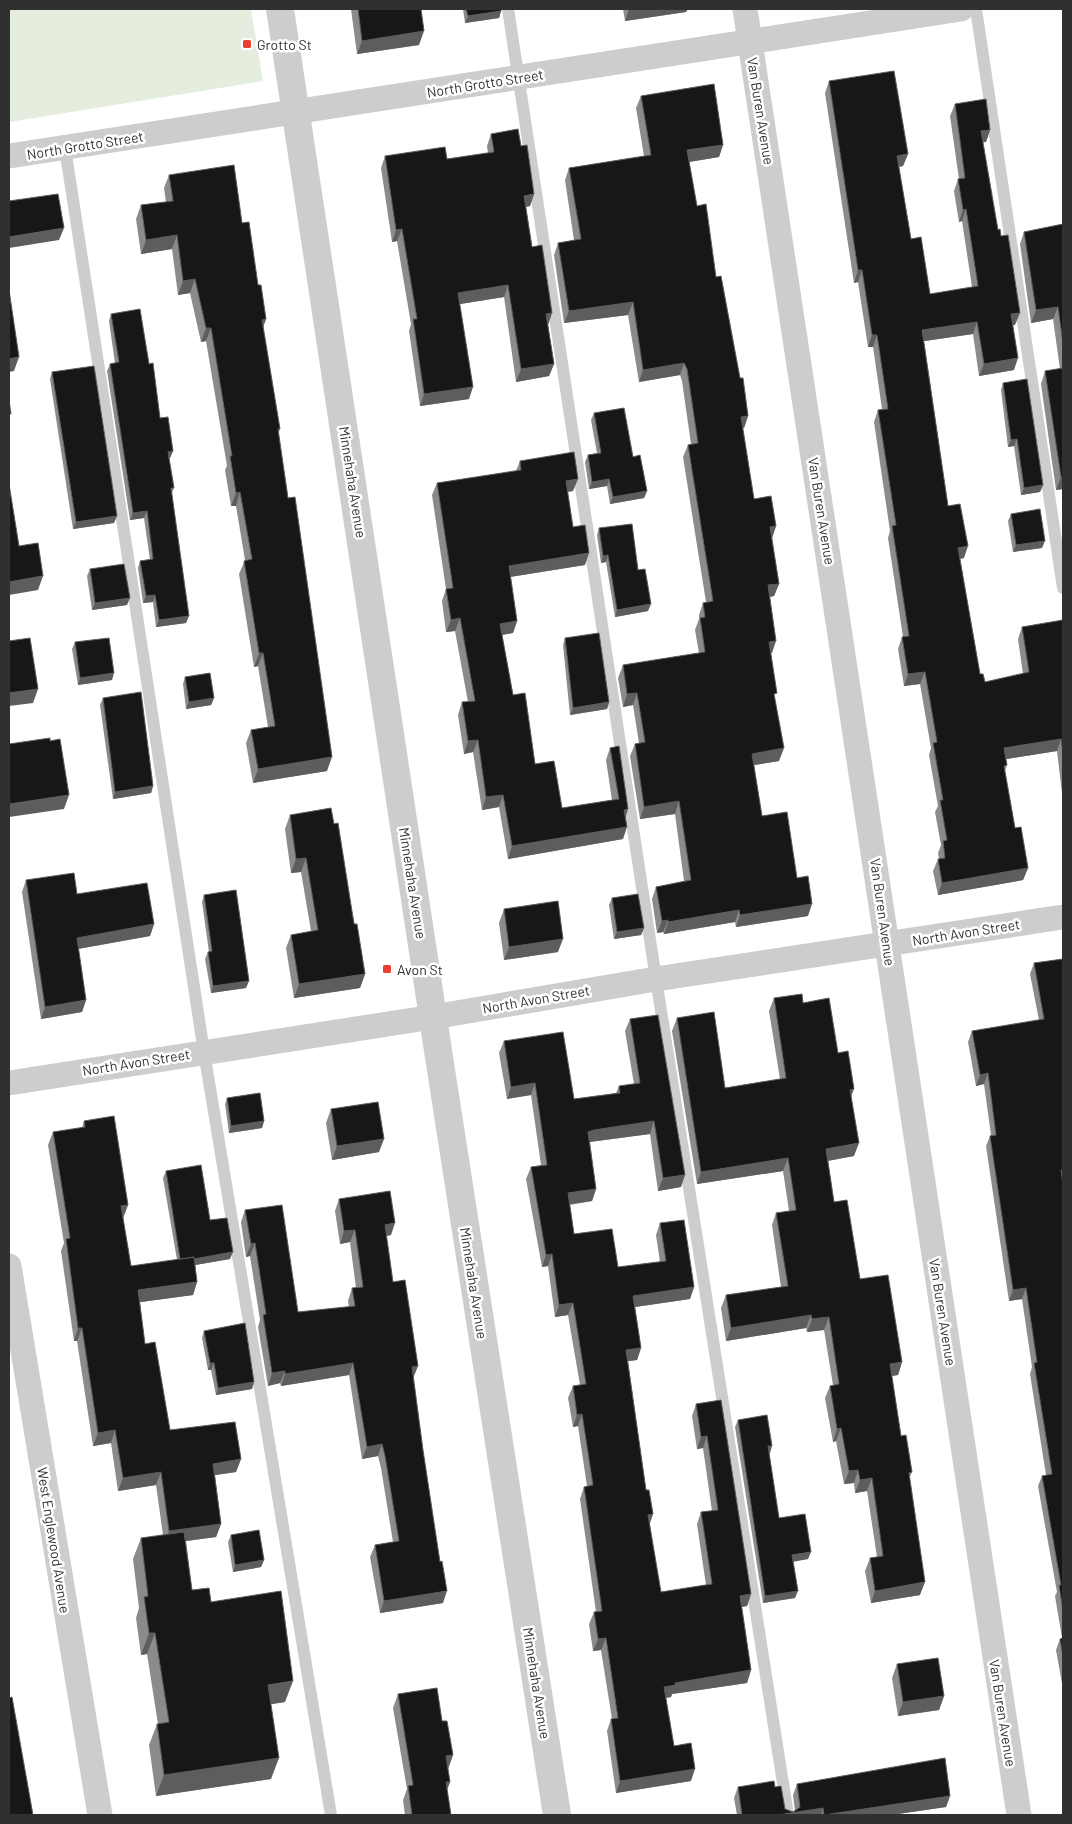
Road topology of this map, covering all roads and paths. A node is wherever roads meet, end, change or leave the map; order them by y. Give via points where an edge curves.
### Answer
1 (280, 9) edge
2 (508, 9) edge
3 (745, 9) edge
4 (961, 9) edge
5 (976, 9) edge
6 (750, 43) junction
7 (518, 78) junction
8 (297, 113) junction
9 (65, 148) junction
10 (9, 156) edge
11 (1063, 588) edge
12 (1063, 917) edge
13 (888, 944) junction
14 (656, 979) junction
15 (433, 1017) junction
16 (204, 1052) junction
17 (9, 1082) edge
18 (9, 1266) edge
19 (100, 1815) edge
20 (331, 1815) edge
21 (557, 1815) edge
22 (788, 1815) edge
23 (1018, 1815) edge

1 - 8 street, Minnehaha Avenue
2 - 7 lane
3 - 6 street, Van Buren Avenue
4 - 6 street, North Grotto Street
5 - 11 lane
6 - 7 street, North Grotto Street
6 - 13 street, Van Buren Avenue
7 - 8 street, North Grotto Street
7 - 14 lane
8 - 9 street, North Grotto Street
8 - 15 street, Minnehaha Avenue
9 - 10 street, North Grotto Street
9 - 16 lane
12 - 13 street, North Avon Street
13 - 14 street, North Avon Street
13 - 23 street, Van Buren Avenue
14 - 15 street, North Avon Street
14 - 22 lane
15 - 16 street, North Avon Street
15 - 21 street, Minnehaha Avenue
16 - 17 street, North Avon Street
16 - 20 lane
18 - 19 street, West Englewood Avenue

